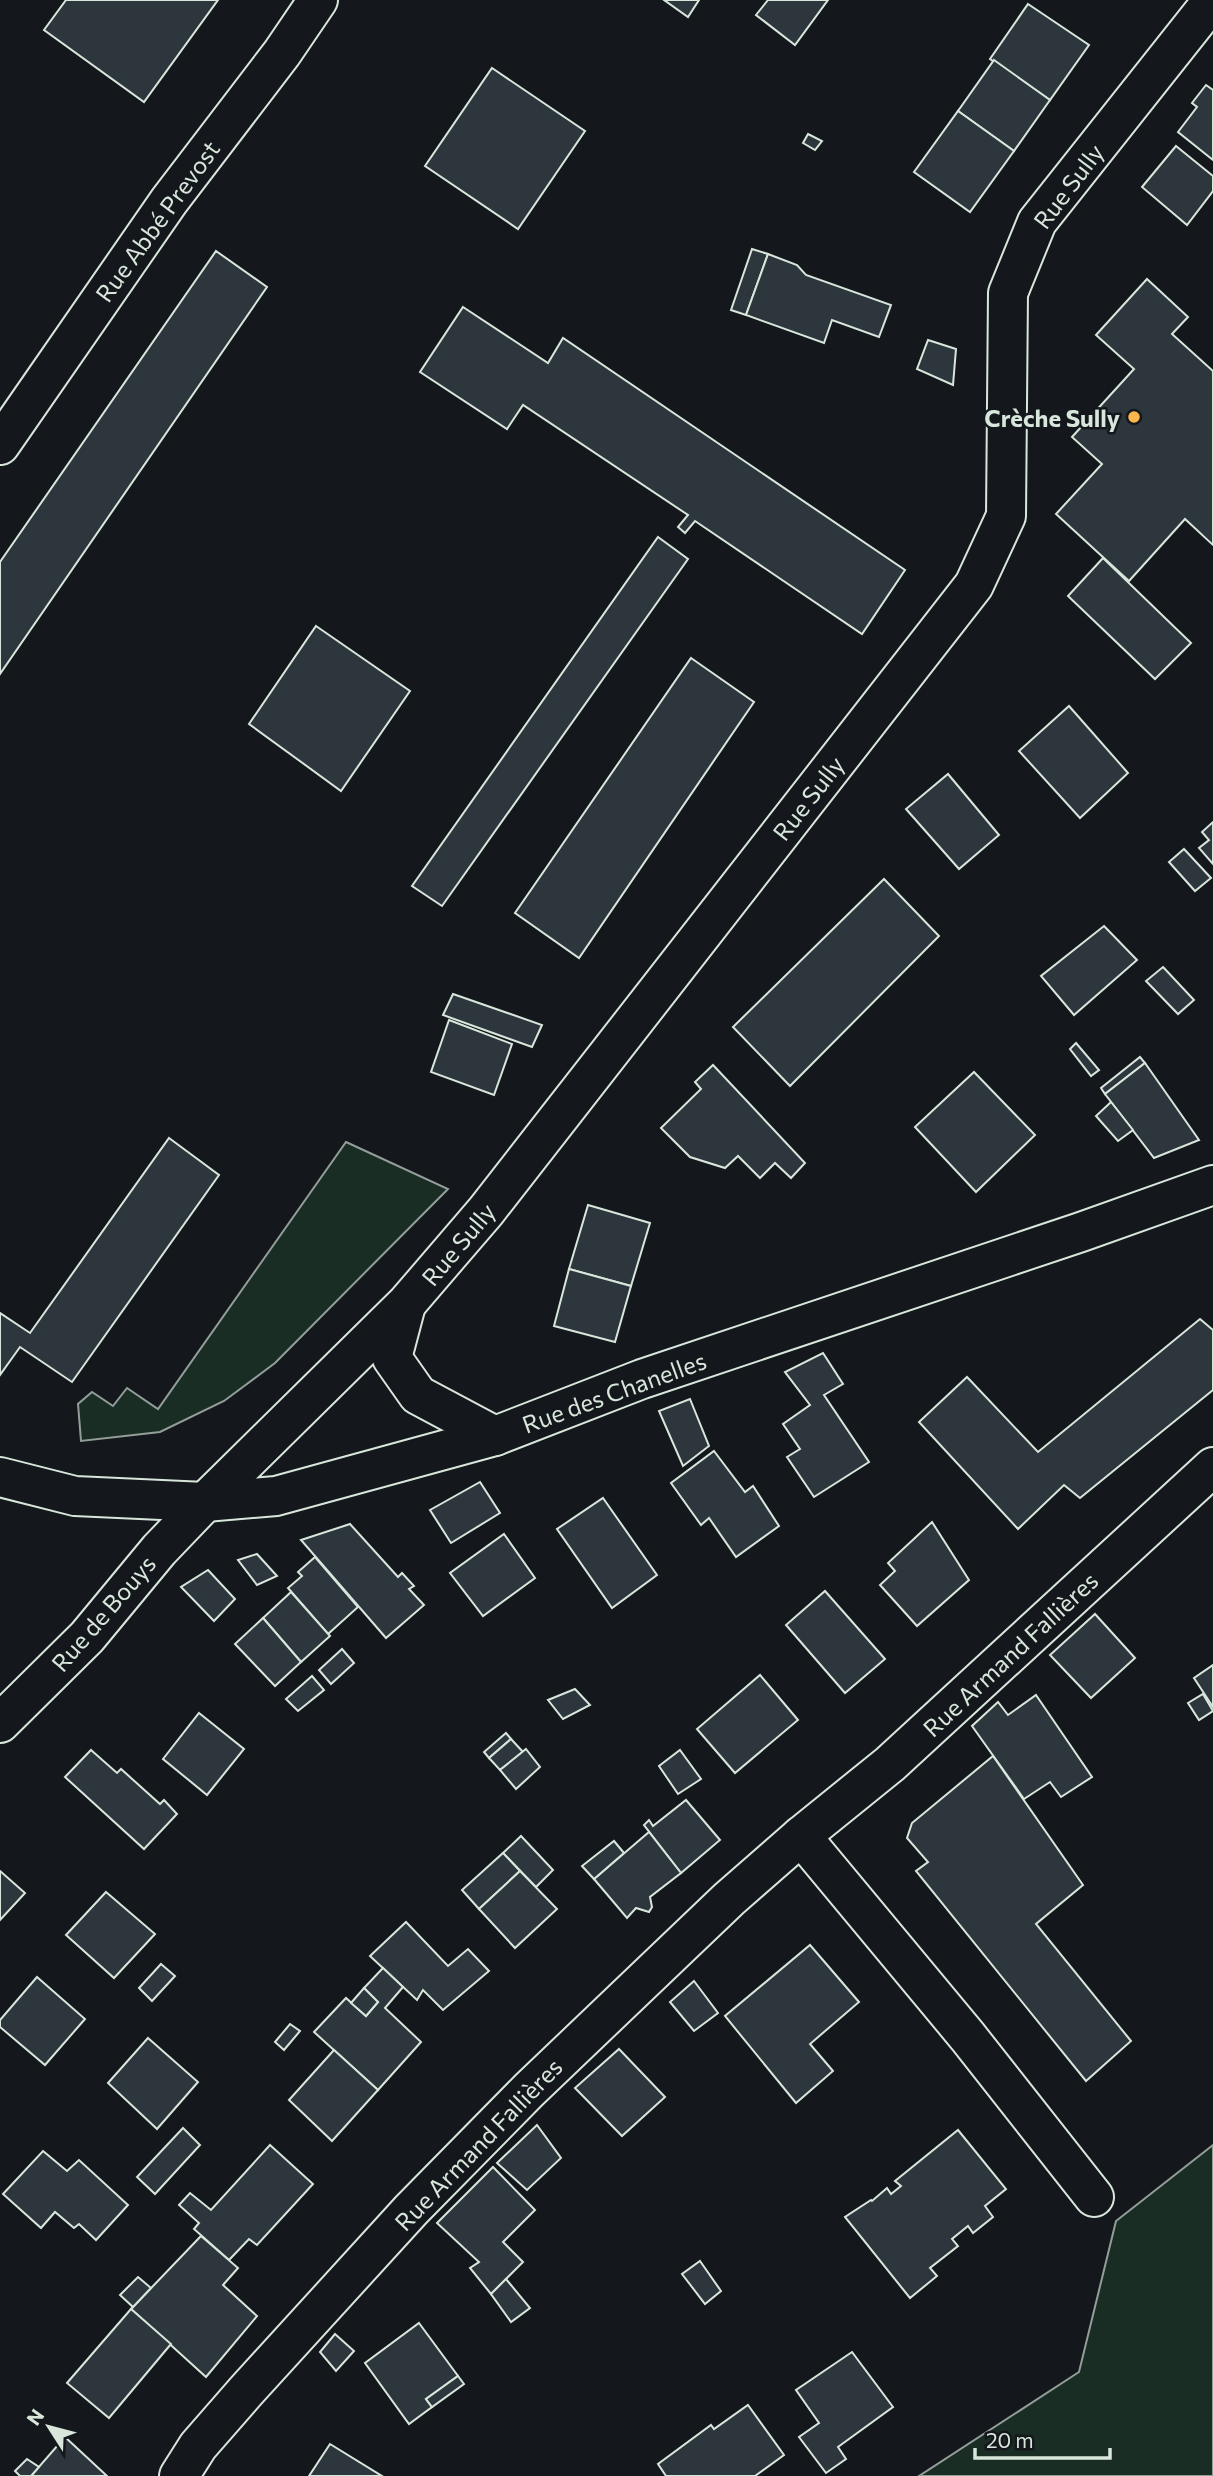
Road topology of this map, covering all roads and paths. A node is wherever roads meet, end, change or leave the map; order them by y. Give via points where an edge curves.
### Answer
1 (318, 0) edge
2 (1213, 0) edge
3 (0, 445) edge
4 (1213, 1185) edge
5 (407, 1303) junction
6 (495, 1436) junction
7 (1213, 1467) edge
8 (0, 1477) edge
9 (205, 1502) junction
10 (0, 1723) edge
11 (802, 1836) junction
12 (1094, 2197) dead end
13 (179, 2476) edge

1 - 3 street, Rue Abbé Prevost via 169,201
2 - 5 street, Rue Sully via 1037,222 1008,293 1006,516 974,584 486,1211
4 - 6 street, Rue des Chanelles via 642,1379
5 - 6 street via 392,1358 418,1395
5 - 9 street, Rue Sully
6 - 9 street, Rue des Chanelles via 276,1496
7 - 11 street, Rue Armand Fallières via 890,1764
8 - 9 street, Rue des Chanelles via 75,1496
9 - 10 street, Rue de Bouys via 159,1549 87,1637
11 - 12 street
11 - 13 street, Rue Armand Fallières via 528,2090 246,2391 198,2446

